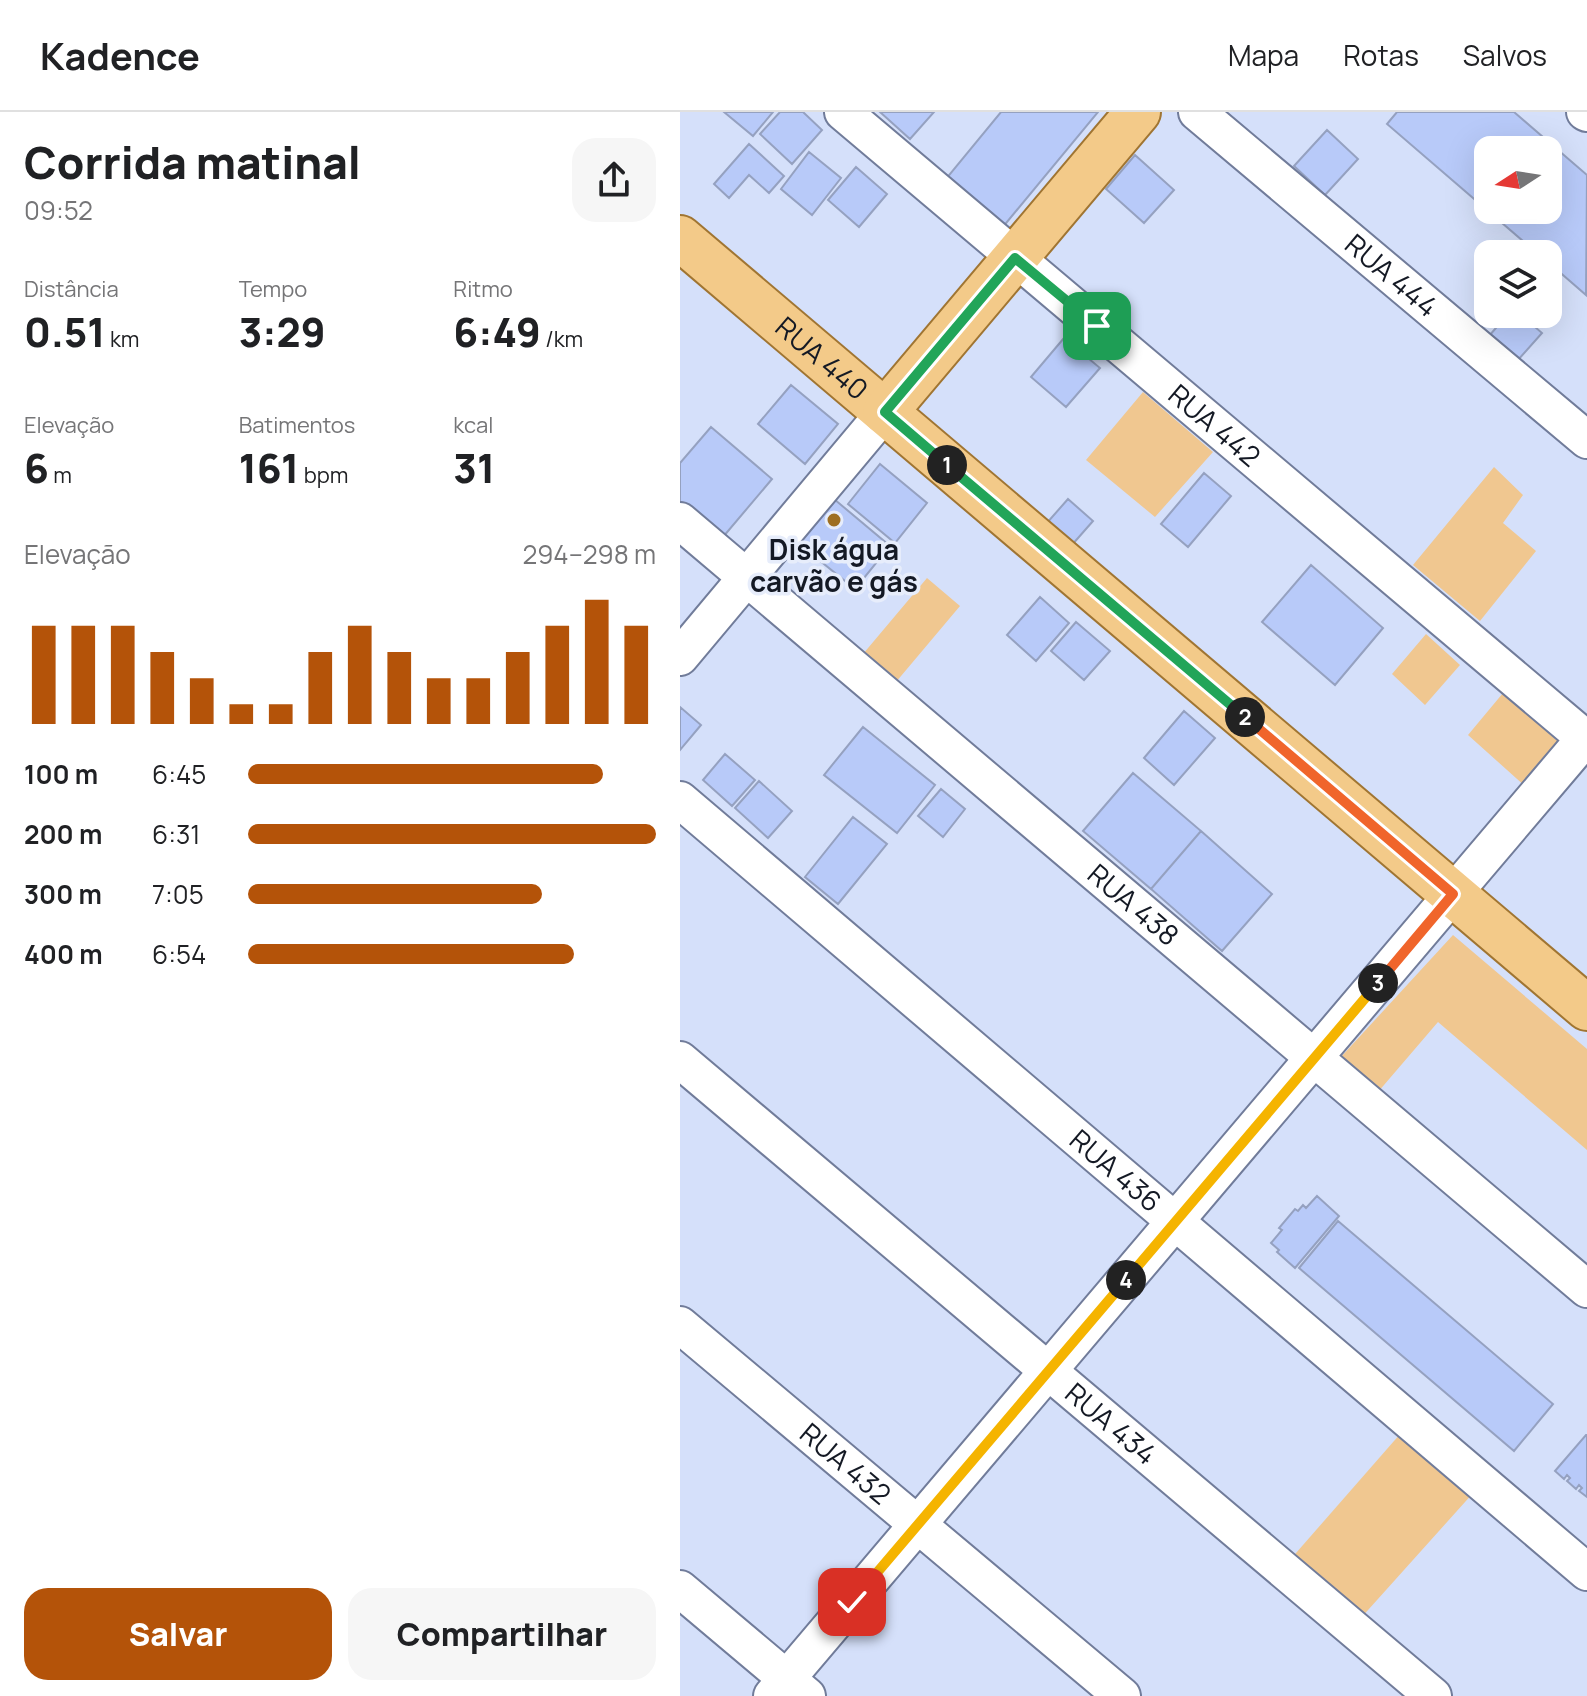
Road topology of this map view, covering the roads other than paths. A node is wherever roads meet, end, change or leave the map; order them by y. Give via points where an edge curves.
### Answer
1 (843, 112) edge
2 (1138, 112) edge
3 (1197, 112) edge
4 (680, 238) edge
5 (1015, 258) junction
6 (885, 412) junction
7 (1587, 440) edge
8 (680, 521) edge
9 (747, 577) junction
10 (680, 657) edge
11 (1586, 738) edge
12 (680, 800) edge
13 (1453, 894) junction
14 (1587, 1008) edge
15 (1314, 1058) junction
16 (680, 1060) edge
17 (1175, 1222) junction
18 (1587, 1289) edge
19 (680, 1325) edge
20 (1048, 1371) junction
21 (918, 1524) junction
22 (1587, 1572) edge
23 (680, 1589) edge
24 (788, 1690) edge
25 (1122, 1696) edge
26 (1433, 1696) edge

1 - 5 street, RUA 442
2 - 5 main road
3 - 7 street, RUA 444
4 - 6 main road, RUA 440
5 - 6 main road
5 - 11 street, RUA 442
6 - 9 street
6 - 13 main road, RUA 440
8 - 9 street, RUA 438
9 - 10 street
9 - 15 street, RUA 438
11 - 13 street
12 - 17 street, RUA 436
13 - 14 main road, RUA 440
13 - 15 street
15 - 17 street
15 - 18 street, RUA 438
16 - 20 street, RUA 434
17 - 20 street
17 - 22 street, RUA 436
19 - 21 street, RUA 432
20 - 21 street
20 - 26 street, RUA 434
21 - 24 street
21 - 25 street, RUA 432
23 - 24 street

